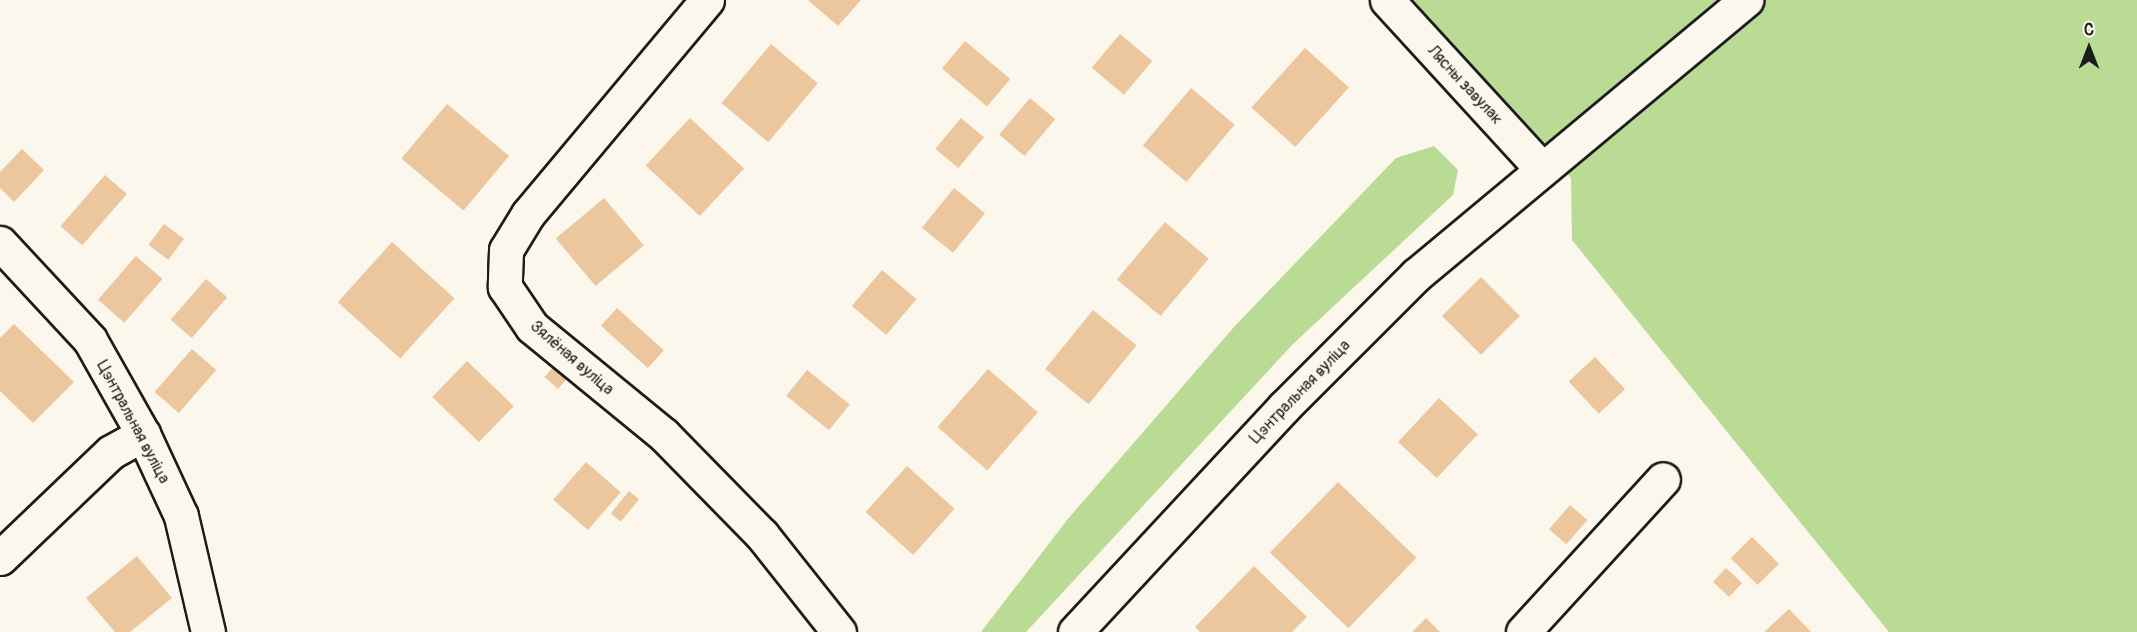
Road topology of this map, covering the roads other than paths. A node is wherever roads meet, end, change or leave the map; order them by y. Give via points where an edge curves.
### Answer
1 (707, 0) edge
2 (1387, 0) edge
3 (1746, 0) edge
4 (1542, 169) junction
5 (0, 243) edge
6 (143, 434) junction
7 (1664, 479) dead end
8 (0, 558) edge
9 (208, 632) edge
10 (839, 632) edge
11 (1075, 632) edge
12 (1523, 632) edge

1 - 10 street, Зялёная вуліца via 528,214 506,250 505,286 532,327 664,435 754,527
2 - 4 street, Лясны завулак
3 - 4 street, Цэнтральная вуліца
4 - 11 street, Цэнтральная вуліца via 1408,284 1284,407
5 - 6 street, Цэнтральная вуліца via 90,340
6 - 8 street via 111,452
6 - 9 street, Цэнтральная вуліца via 181,516
7 - 12 street

